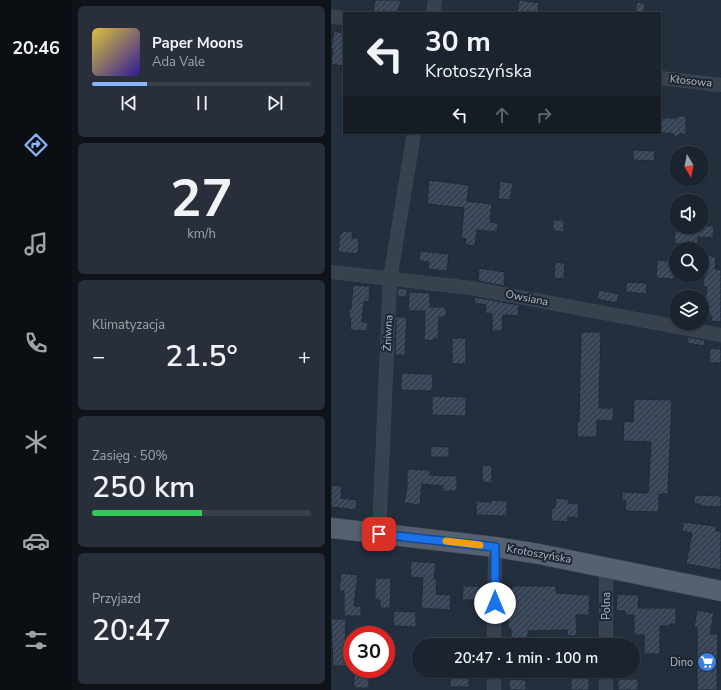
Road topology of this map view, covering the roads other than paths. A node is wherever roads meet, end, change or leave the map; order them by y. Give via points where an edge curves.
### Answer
1 (435, 0) edge
2 (433, 12) edge
3 (331, 17) edge
4 (343, 18) edge
5 (661, 78) edge
6 (721, 85) edge
7 (413, 134) edge
8 (331, 272) edge
9 (390, 279) junction
10 (721, 335) edge
11 (331, 528) edge
12 (379, 534) junction
13 (495, 547) junction
14 (606, 567) junction
15 (721, 591) edge
16 (494, 638) edge
17 (606, 638) edge
18 (494, 678) edge
19 (606, 678) edge
20 (494, 690) edge
21 (606, 690) edge

1 - 2 street
3 - 4 street
5 - 6 street, Kłosowa
7 - 9 street, Żniwna
8 - 9 street, Owsiana
9 - 10 street, Owsiana via 471,288
9 - 12 street, Żniwna
11 - 12 main road, Krotoszyńska
12 - 13 main road, Krotoszyńska
13 - 14 main road, Krotoszyńska
13 - 16 street
14 - 15 main road, Krotoszyńska
14 - 17 street, Polna
18 - 20 street
19 - 21 street

